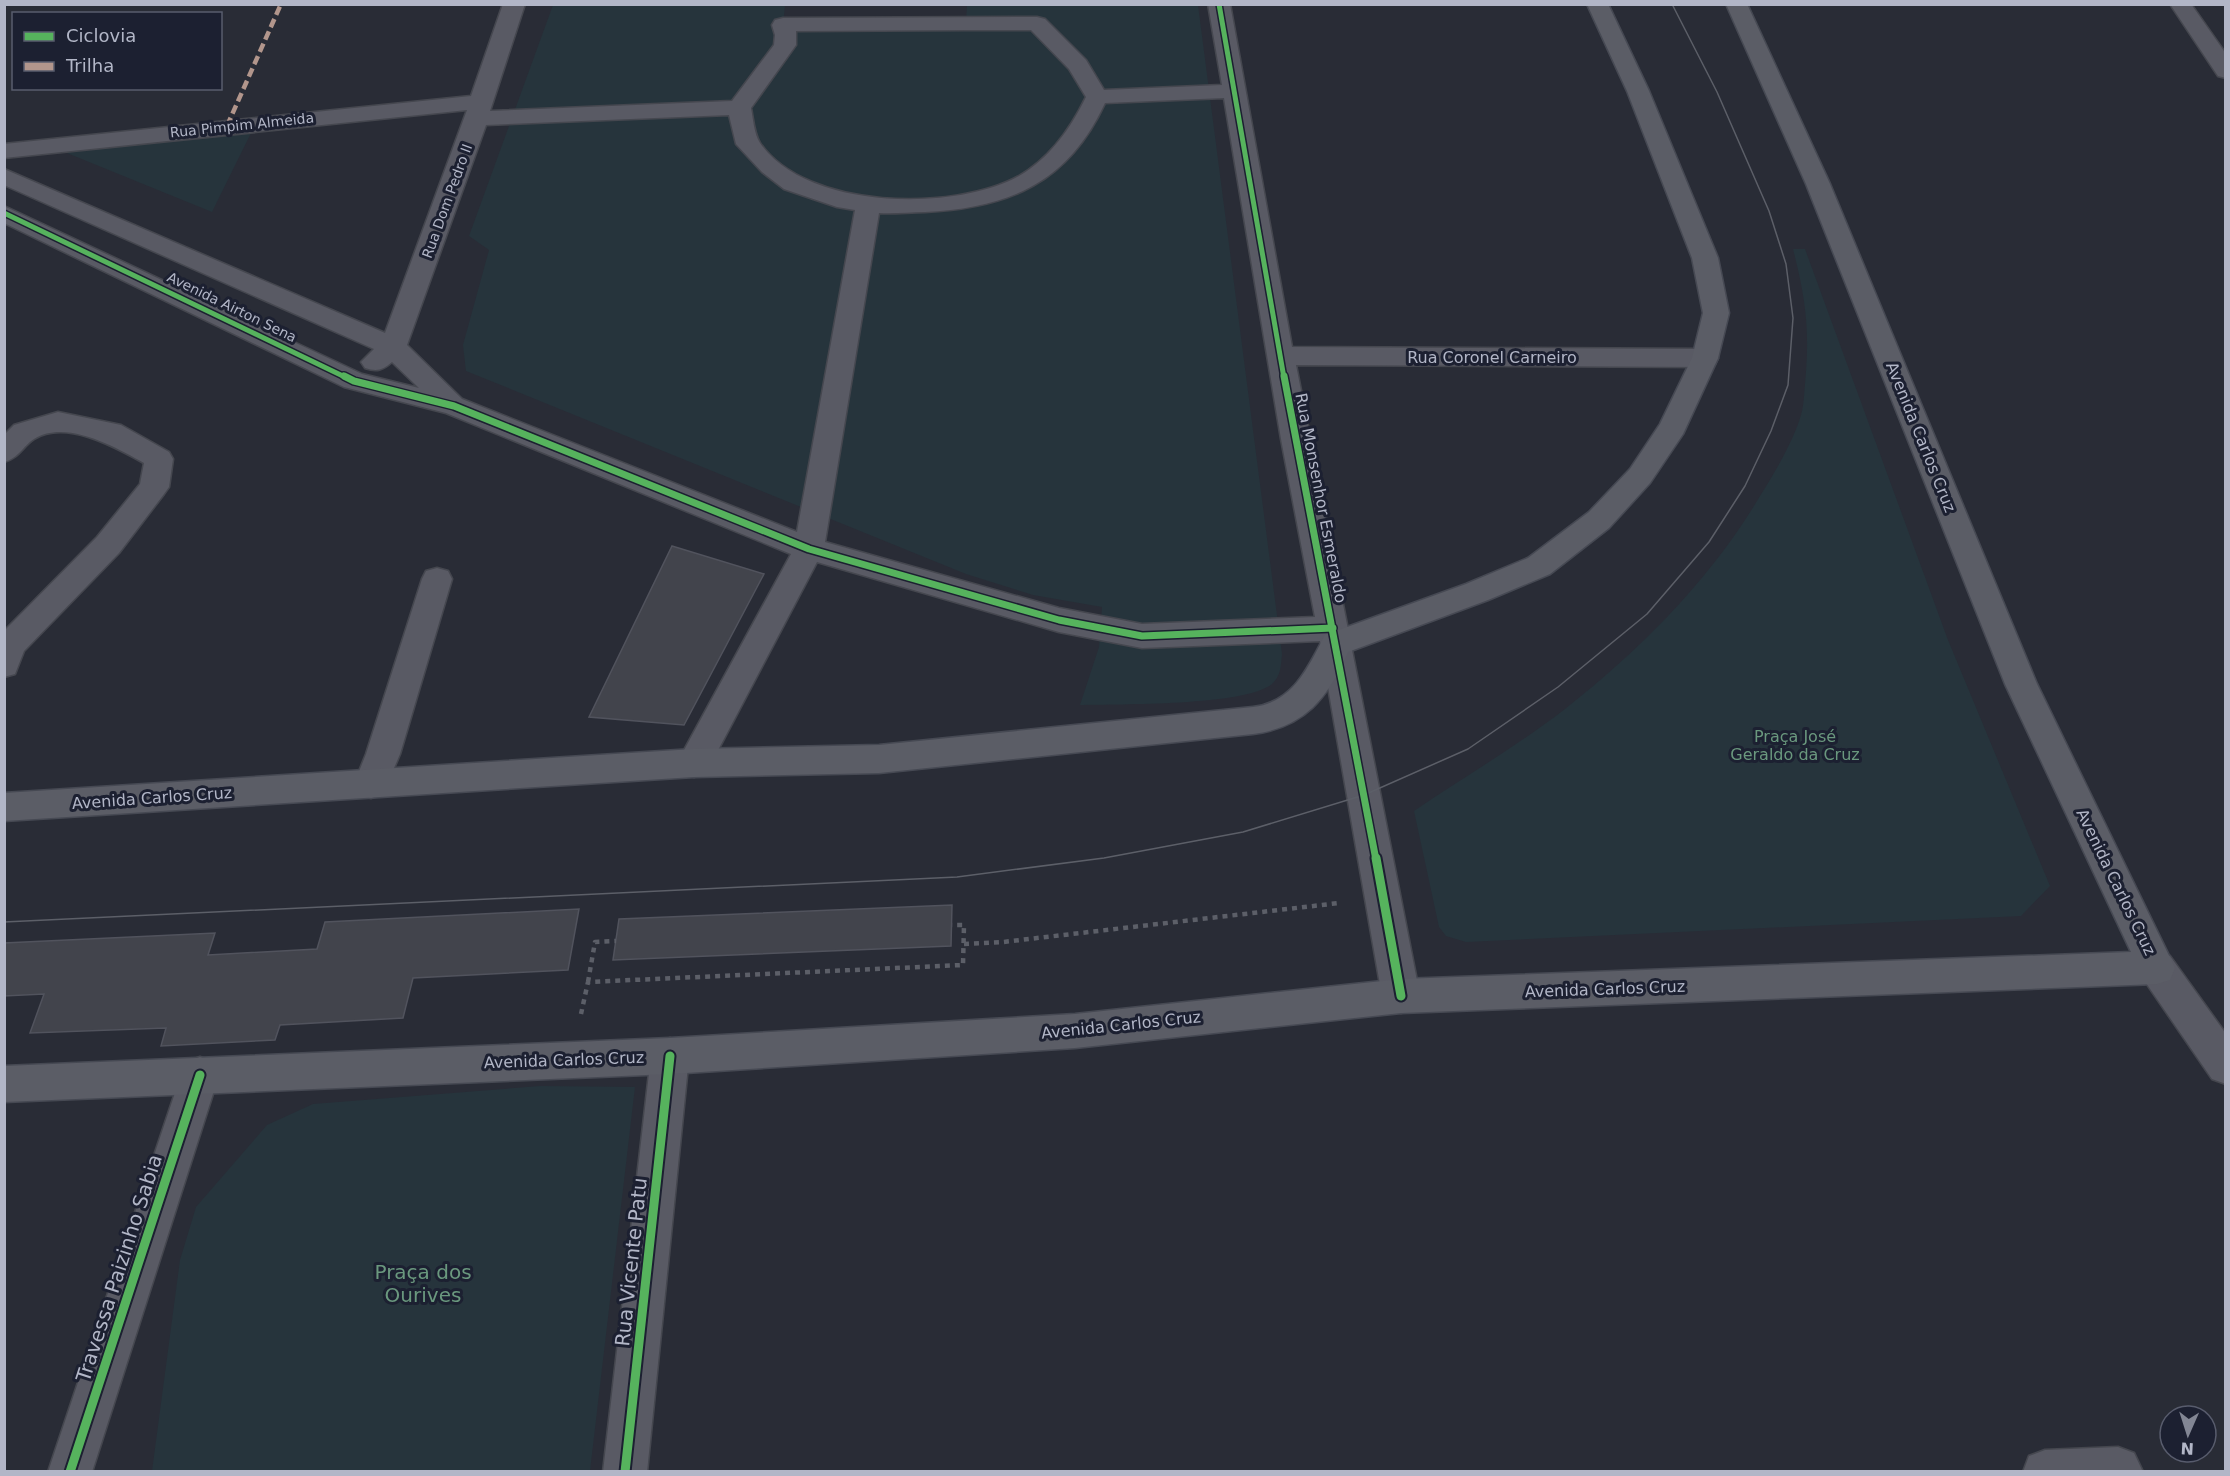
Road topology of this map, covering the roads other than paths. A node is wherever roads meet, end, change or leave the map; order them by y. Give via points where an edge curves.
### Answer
1 (514, 4) edge
2 (1219, 4) edge
3 (1597, 4) edge
4 (1736, 4) edge
5 (2180, 4) edge
6 (2226, 71) edge
7 (1234, 91) junction
8 (1097, 96) junction
9 (739, 108) junction
10 (478, 110) junction
11 (4, 151) edge
12 (4, 176) edge
13 (868, 204) junction
14 (4, 213) edge
15 (393, 347) junction
16 (1280, 356) junction
17 (1705, 358) junction
18 (354, 381) junction
19 (454, 406) junction
20 (4, 452) edge
21 (809, 549) junction
22 (437, 579) dead end
23 (1334, 636) junction
24 (6, 651) edge
25 (694, 763) junction
26 (371, 783) junction
27 (4, 807) edge
28 (2157, 968) junction
29 (1401, 996) junction
30 (670, 1056) junction
31 (2226, 1066) edge
32 (200, 1075) junction
33 (4, 1083) edge
34 (70, 1472) edge
35 (625, 1472) edge
36 (2045, 1472) edge
37 (2121, 1472) edge

1 - 10 street, Rua Dom Pedro II
2 - 7 street, Rua Monsenhor Esmeraldo
3 - 17 main road via 1706,258 1716,313
4 - 28 main road, Avenida Carlos Cruz via 1822,194 2021,684
5 - 6 street
7 - 8 street
7 - 16 street, Rua Monsenhor Esmeraldo
8 - 9 street via 1078,65 1037,24 783,26 785,45
8 - 13 street via 1082,128 1047,167 1027,181 960,203
9 - 10 street, Rua Pimpim Almeida
9 - 13 street via 748,144 770,167 793,184 846,202
10 - 11 street, Rua Pimpim Almeida
10 - 15 street, Rua Dom Pedro II
12 - 15 street, Avenida Airton Sena
13 - 21 street
14 - 18 street, Avenida Airton Sena
15 - 18 street, Rua Dom Pedro II
15 - 19 street, Avenida Airton Sena
16 - 17 street, Rua Coronel Carneiro
16 - 23 street, Rua Monsenhor Esmeraldo
17 - 23 main road via 1673,427 1640,476 1599,520 1574,540 1539,566 1477,592 1385,624
18 - 19 street, Avenida Airton Sena
19 - 21 street
20 - 24 street via 24,432 58,422 111,432 159,459 154,488 115,537
21 - 23 street via 1059,620 1142,636
21 - 25 street
22 - 26 street
23 - 25 main road, Avenida Carlos Cruz via 1323,674 1305,699 1275,716 879,759
23 - 29 street, Rua Monsenhor Esmeraldo
25 - 26 main road, Avenida Carlos Cruz
26 - 27 main road, Avenida Carlos Cruz
28 - 29 main road, Avenida Carlos Cruz
28 - 31 street
29 - 30 main road, Avenida Carlos Cruz via 1075,1031
30 - 32 main road, Avenida Carlos Cruz
30 - 35 street, Rua Vicente Patu
32 - 33 main road, Avenida Carlos Cruz
32 - 34 street, Travessa Paizinho Sabia
36 - 37 street

